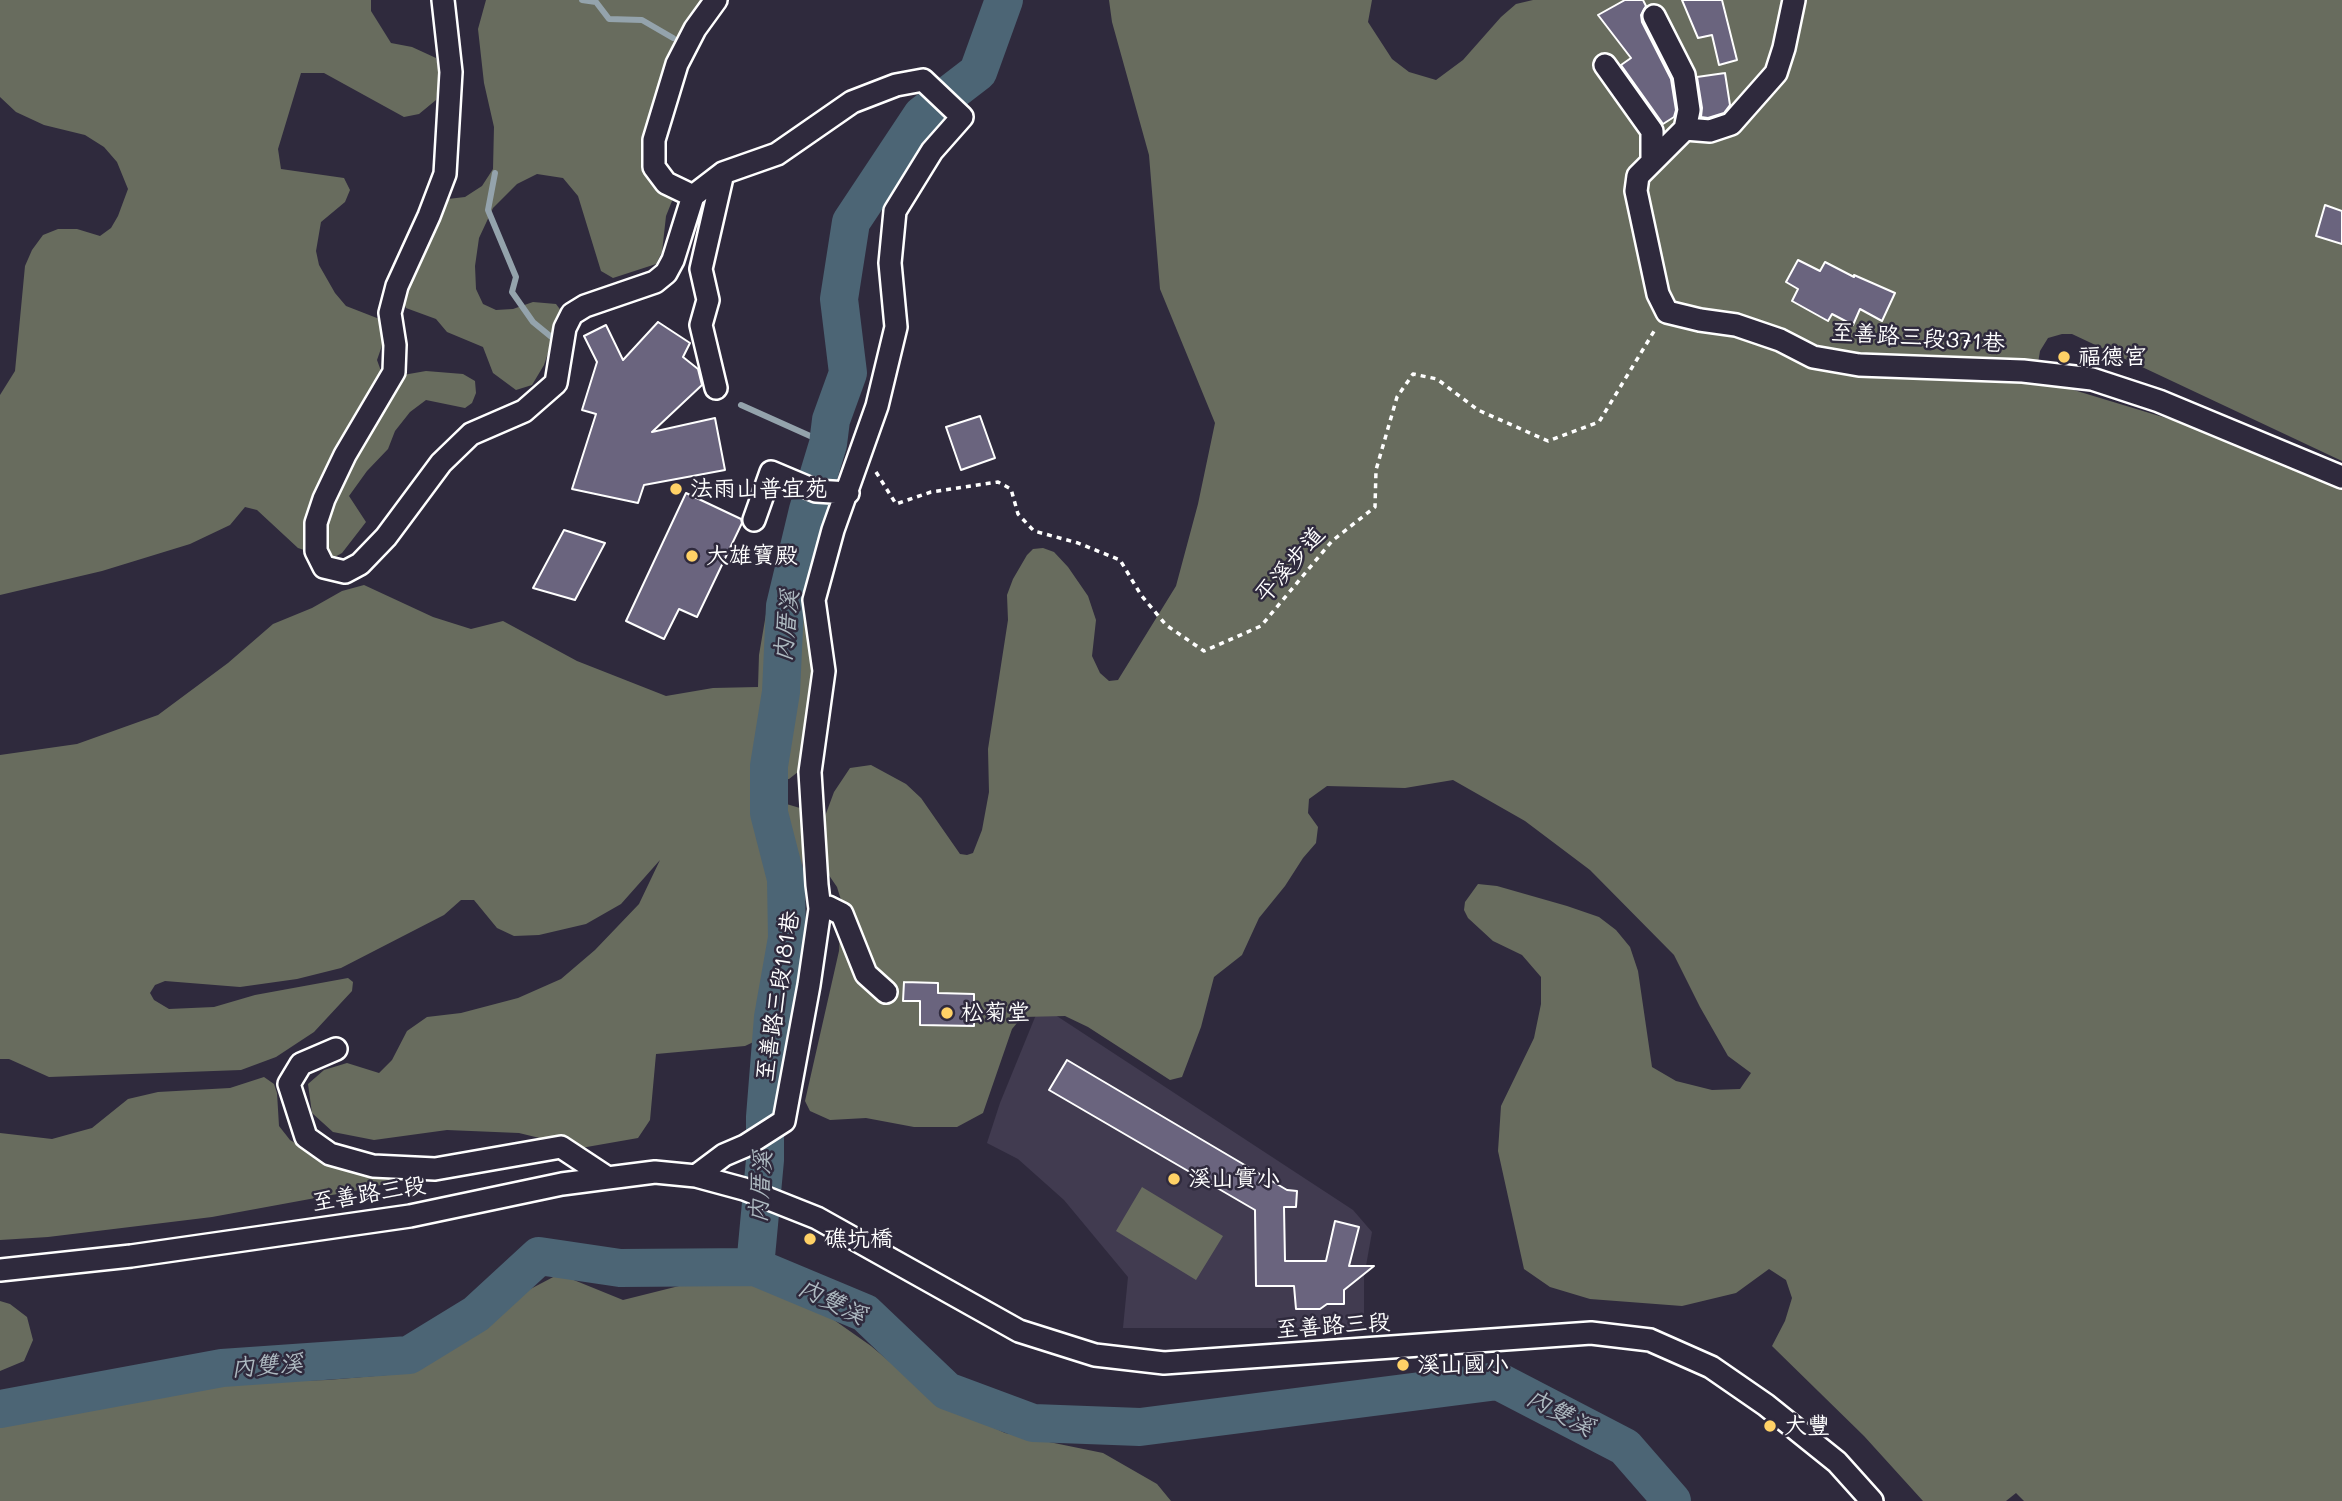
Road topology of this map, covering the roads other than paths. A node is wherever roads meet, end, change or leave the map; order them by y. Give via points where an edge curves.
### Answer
1 (443, 0) edge
2 (716, 0) edge
3 (1794, 0) edge
4 (1654, 16) dead end
5 (1605, 65) dead end
6 (1685, 129) junction
7 (1653, 159) junction
8 (723, 173) junction
9 (693, 196) junction
10 (716, 387) dead end
11 (2342, 477) edge
12 (848, 493) junction
13 (754, 520) dead end
14 (820, 909) junction
15 (886, 992) dead end
16 (336, 1049) dead end
17 (696, 1176) junction
18 (608, 1178) junction
19 (0, 1270) edge
20 (1872, 1501) edge

1 - 9 street via 452,72 445,174 390,313 394,372 345,455 316,523 316,551 324,567 345,572 360,564 441,463 471,434 524,411 556,383 565,328 572,314 655,282 666,273
2 - 9 street via 677,64 654,141 654,167 666,183
3 - 6 street via 1776,73 1731,124 1710,131
4 - 6 street via 1684,75 1689,110
5 - 7 street via 1652,131
6 - 7 street
7 - 11 street, 至善路三段371巷 via 1638,176 1636,191 1658,294 1667,312 1737,324 1813,357 1859,366 2023,371 2092,379 2159,401
8 - 9 street
8 - 10 street via 701,269 708,300 701,325
8 - 12 street, 至善路三段181巷 via 777,154 852,102 896,85 923,80 962,117 932,151 895,211 890,263 896,327 877,406
12 - 13 street via 816,491 771,471
12 - 14 street, 至善路三段181巷 via 814,600 824,671 810,772
14 - 15 street via 828,907 842,914 866,974
14 - 17 street, 至善路三段181巷 via 784,1121
16 - 18 street via 301,1064 289,1084 306,1137 330,1154 373,1166 435,1169 561,1147
17 - 18 street, 至善路三段 via 655,1172
17 - 20 street, 至善路三段 via 817,1218 1019,1331 1095,1354 1164,1363 1591,1333 1650,1340 1711,1367 1766,1405 1837,1462
18 - 19 street, 至善路三段 via 410,1216

